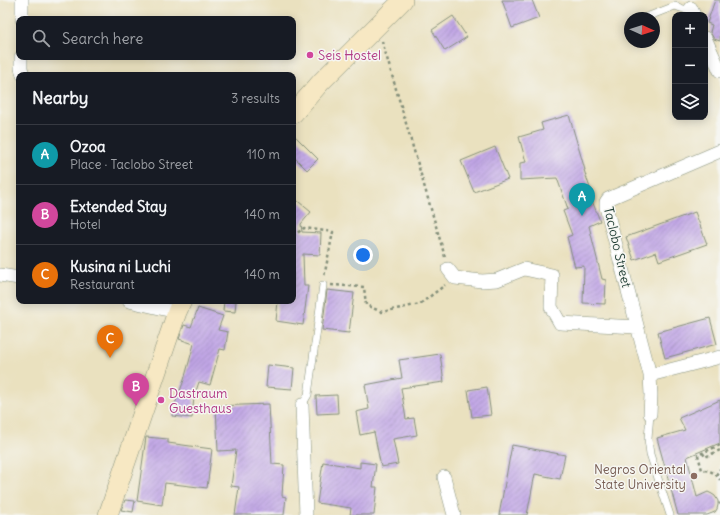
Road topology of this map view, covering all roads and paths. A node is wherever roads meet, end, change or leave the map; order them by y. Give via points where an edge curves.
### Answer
1 (22, 0) edge
2 (403, 0) edge
3 (660, 12) edge
4 (693, 12) edge
5 (22, 16) edge
6 (378, 25) junction
7 (708, 45) edge
8 (21, 60) edge
9 (720, 71) edge
10 (22, 72) edge
11 (296, 110) edge
12 (720, 151) edge
13 (296, 234) edge
14 (452, 274) junction
15 (0, 275) edge
16 (16, 278) edge
17 (323, 285) junction
18 (154, 304) edge
19 (179, 307) edge
20 (637, 327) junction
21 (720, 357) edge
22 (650, 375) junction
23 (302, 405) joint
24 (650, 414) joint
25 (718, 446) edge
26 (719, 450) edge
27 (703, 453) junction
28 (720, 469) edge
29 (716, 475) junction
30 (444, 477) dead end
31 (720, 480) edge
32 (108, 515) edge
33 (306, 515) edge
34 (454, 515) edge
35 (670, 515) edge

1 - 5 street
2 - 6 street
3 - 4 lane via 675,6
6 - 11 street via 320,82
6 - 14 path
7 - 9 street
8 - 10 street
12 - 20 street, Taclobo Street via 606,202
13 - 17 path via 304,228 332,232
14 - 17 path via 420,304 382,312 366,305 364,287
14 - 20 street via 482,281 498,280 524,269 552,275 551,307 560,323
15 - 16 street
17 - 23 lane via 308,395
18 - 19 street
19 - 32 street
20 - 22 street, Taclobo Street
21 - 22 street
22 - 24 street, Taclobo Street
23 - 33 street
24 - 35 lane via 650,454
25 - 26 path
25 - 27 path
26 - 27 path via 705,457
27 - 29 path via 698,455 702,470
28 - 29 path
29 - 31 path
30 - 34 street

